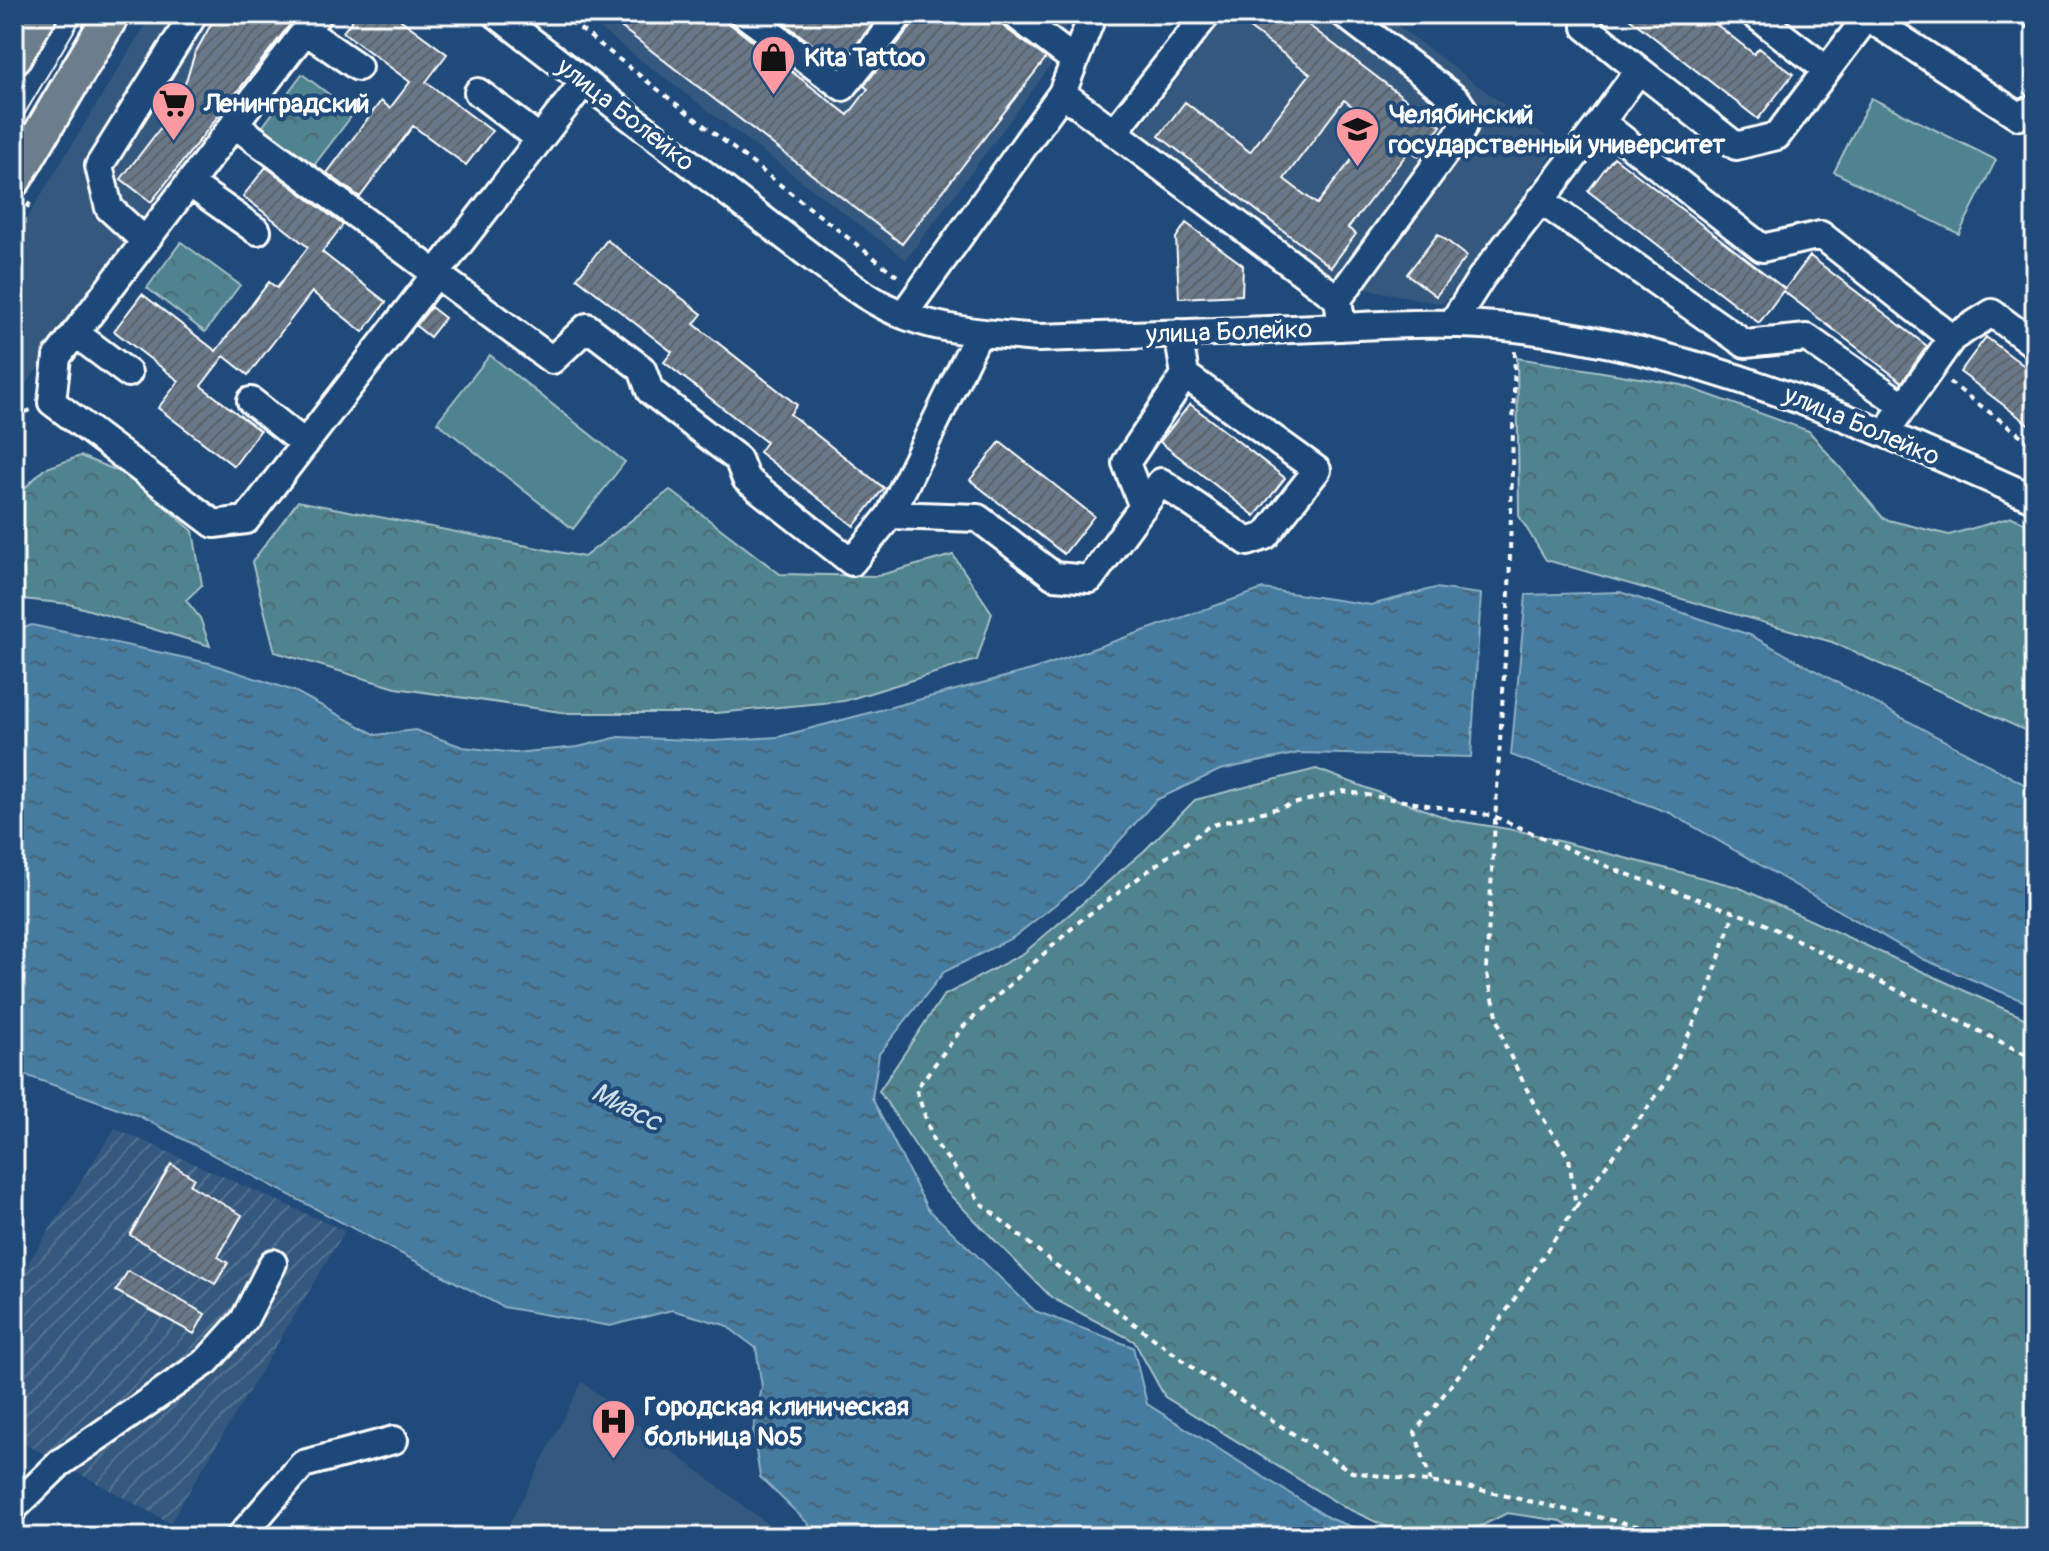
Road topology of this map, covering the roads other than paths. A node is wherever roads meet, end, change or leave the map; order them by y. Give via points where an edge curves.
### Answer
1 (39, 14) edge
2 (112, 14) edge
3 (194, 14) edge
4 (496, 14) edge
5 (744, 14) edge
6 (900, 14) edge
7 (1014, 14) edge
8 (1093, 14) edge
9 (1207, 14) edge
10 (1344, 14) edge
11 (1586, 14) edge
12 (1754, 14) edge
13 (1865, 16) edge
14 (312, 22) edge
15 (14, 57) edge
16 (1074, 60) junction
17 (358, 67) dead end
18 (1639, 70) junction
19 (1827, 70) junction
20 (584, 82) junction
21 (478, 92) dead end
22 (1062, 93) junction
23 (2034, 105) edge
24 (1601, 122) junction
25 (234, 124) junction
26 (1114, 132) junction
27 (540, 139) junction
28 (14, 179) edge
29 (189, 183) junction
30 (1540, 200) junction
31 (257, 231) dead end
32 (145, 241) junction
33 (437, 272) junction
34 (1338, 299) junction
35 (903, 315) junction
36 (1452, 324) junction
37 (1342, 327) junction
38 (75, 333) junction
39 (979, 333) junction
40 (1178, 333) junction
41 (1952, 338) junction
42 (2035, 345) edge
43 (128, 373) dead end
44 (1185, 375) junction
45 (251, 401) dead end
46 (1904, 406) junction
47 (1884, 433) junction
48 (305, 444) junction
49 (2035, 499) edge
50 (1143, 507) junction
51 (890, 515) junction
52 (273, 1263) dead end
53 (394, 1440) dead end
54 (14, 1508) edge
55 (240, 1537) edge

1 - 15 main road
2 - 28 main road
3 - 32 street via 99,166 109,208
4 - 20 street, улица Болейко
5 - 6 street via 843,87
7 - 16 street
8 - 16 street
9 - 26 street
10 - 34 street via 1457,100 1467,115 1463,128
11 - 18 street via 1586,27
12 - 19 street
13 - 19 street
13 - 23 street via 2019,116
14 - 17 street
14 - 25 street
16 - 22 street
18 - 19 street via 1736,146 1777,136
18 - 24 street
20 - 27 street
20 - 35 street, улица Болейко via 843,279
21 - 27 street
22 - 26 street
22 - 35 street
24 - 30 street
24 - 41 street via 1762,248 1821,235
25 - 29 street
25 - 33 street
26 - 34 street
27 - 33 street
29 - 31 street
29 - 32 street
30 - 36 street
30 - 46 street via 1745,344 1807,338
32 - 38 street
33 - 48 street
33 - 51 street via 552,360 587,327 642,369 650,391 738,459 746,479 852,562
34 - 37 street
35 - 39 street, улица Болейко
36 - 37 street, улица Болейко
36 - 47 street, улица Болейко via 1515,328 1650,351 1806,399
37 - 40 street, улица Болейко
38 - 43 street
38 - 48 street via 57,357 52,402 214,524 246,520
39 - 40 street, улица Болейко via 1039,338
39 - 51 street
40 - 44 street
41 - 42 street via 1992,313
41 - 46 street
44 - 50 street via 1126,463
44 - 50 street via 1317,470 1265,536 1248,542 1161,482
45 - 48 street
46 - 47 street
47 - 49 street, улица Болейко
50 - 51 street via 1090,579 1054,576 978,518
52 - 54 street via 244,1320 207,1361 60,1463
53 - 55 street via 303,1464

